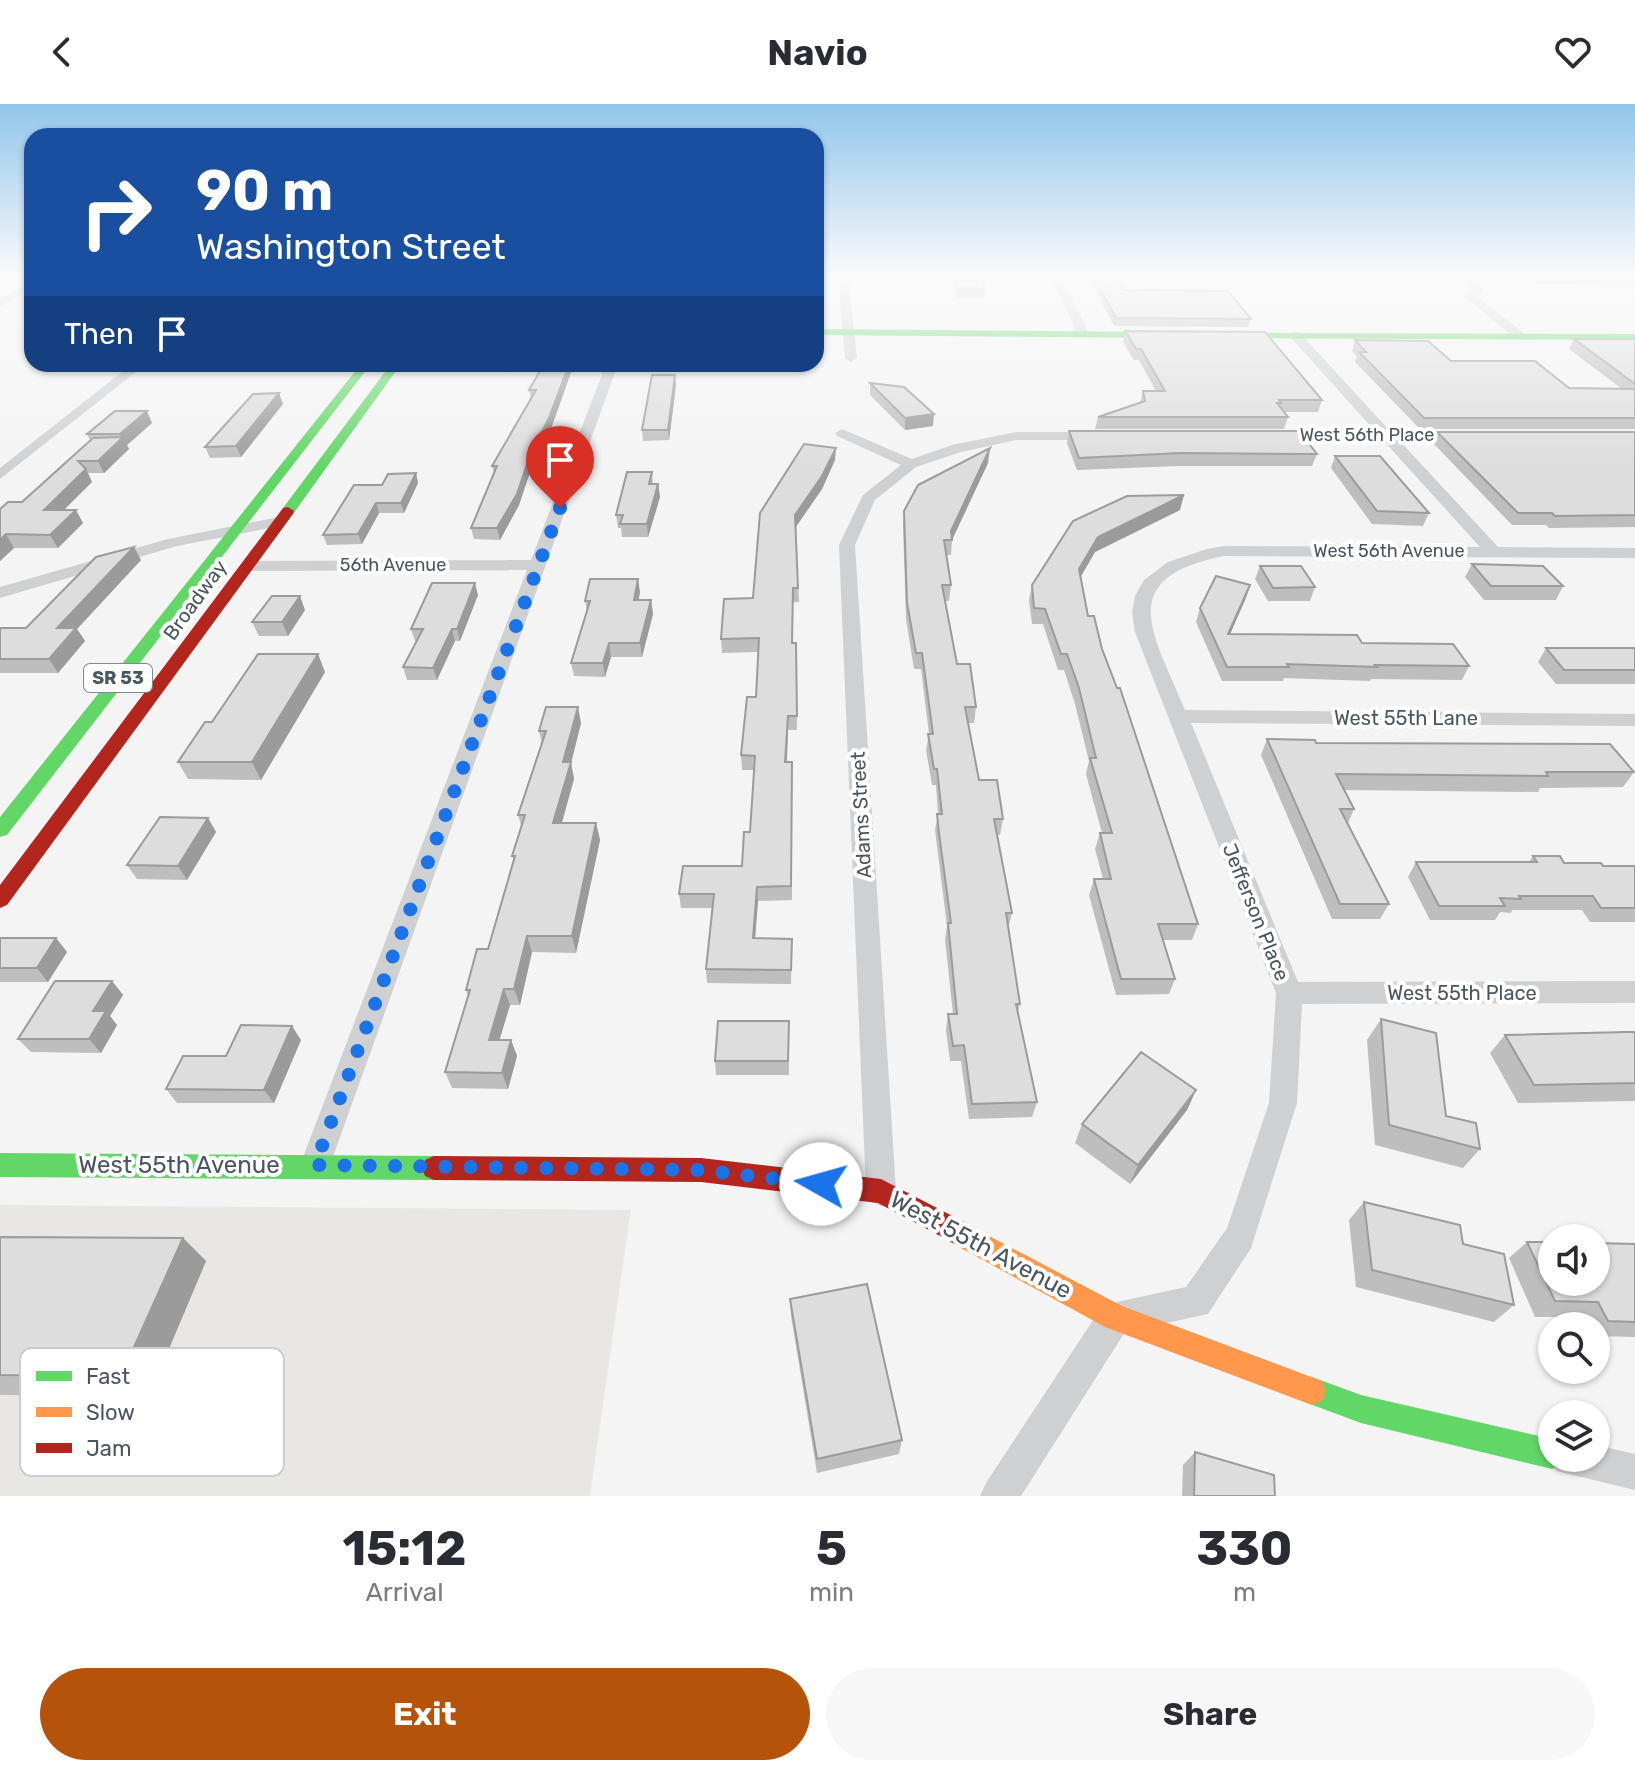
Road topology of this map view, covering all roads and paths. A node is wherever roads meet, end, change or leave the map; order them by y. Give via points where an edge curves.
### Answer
1 (848, 339) edge
2 (1299, 339) edge
3 (851, 358) dead end
4 (130, 372) edge
5 (360, 372) edge
6 (390, 372) edge
7 (609, 372) edge
8 (842, 433) dead end
9 (1261, 435) edge
10 (1384, 435) junction
11 (1478, 435) edge
12 (1108, 436) edge
13 (911, 464) junction
14 (0, 475) edge
15 (279, 522) junction
16 (239, 529) junction
17 (1492, 551) junction
18 (1635, 553) edge
19 (539, 565) junction
20 (247, 566) junction
21 (1151, 583) joint
22 (0, 593) edge
23 (1176, 716) junction
24 (1635, 720) edge
25 (0, 830) edge
26 (0, 900) edge
27 (1635, 992) edge
28 (1289, 993) junction
29 (0, 1165) edge
30 (315, 1165) junction
31 (881, 1191) junction
32 (1115, 1317) junction
33 (1538, 1451) edge
34 (1610, 1467) edge
35 (1635, 1472) edge
36 (999, 1496) edge

1 - 3 street
2 - 10 street
4 - 14 street
5 - 16 street, Broadway / SR 53
6 - 15 street, Broadway / SR 53
7 - 19 street
8 - 13 street
9 - 10 street, West 56th Place
10 - 11 street, West 56th Place
10 - 17 street
12 - 13 street via 1016,436
13 - 31 street, Adams Street via 868,498 847,545
15 - 16 street
15 - 20 street, Broadway / SR 53
16 - 22 street via 174,542
16 - 25 street, Broadway / SR 53
17 - 18 street, West 56th Avenue
17 - 21 street, West 56th Avenue via 1224,551 1174,564
19 - 20 street, 56th Avenue
19 - 30 street
20 - 26 street, Broadway / SR 53
21 - 23 street, Jefferson Place via 1143,593 1140,616
23 - 24 street, West 55th Lane
23 - 28 street, Jefferson Place
27 - 28 street, West 55th Place
28 - 32 street, Jefferson Place via 1283,1103 1240,1237 1196,1302
29 - 30 street, West 55th Avenue
30 - 31 street, West 55th Avenue via 701,1170
31 - 32 street, West 55th Avenue
32 - 33 street, West 55th Avenue via 1361,1409
32 - 36 street
34 - 35 street

